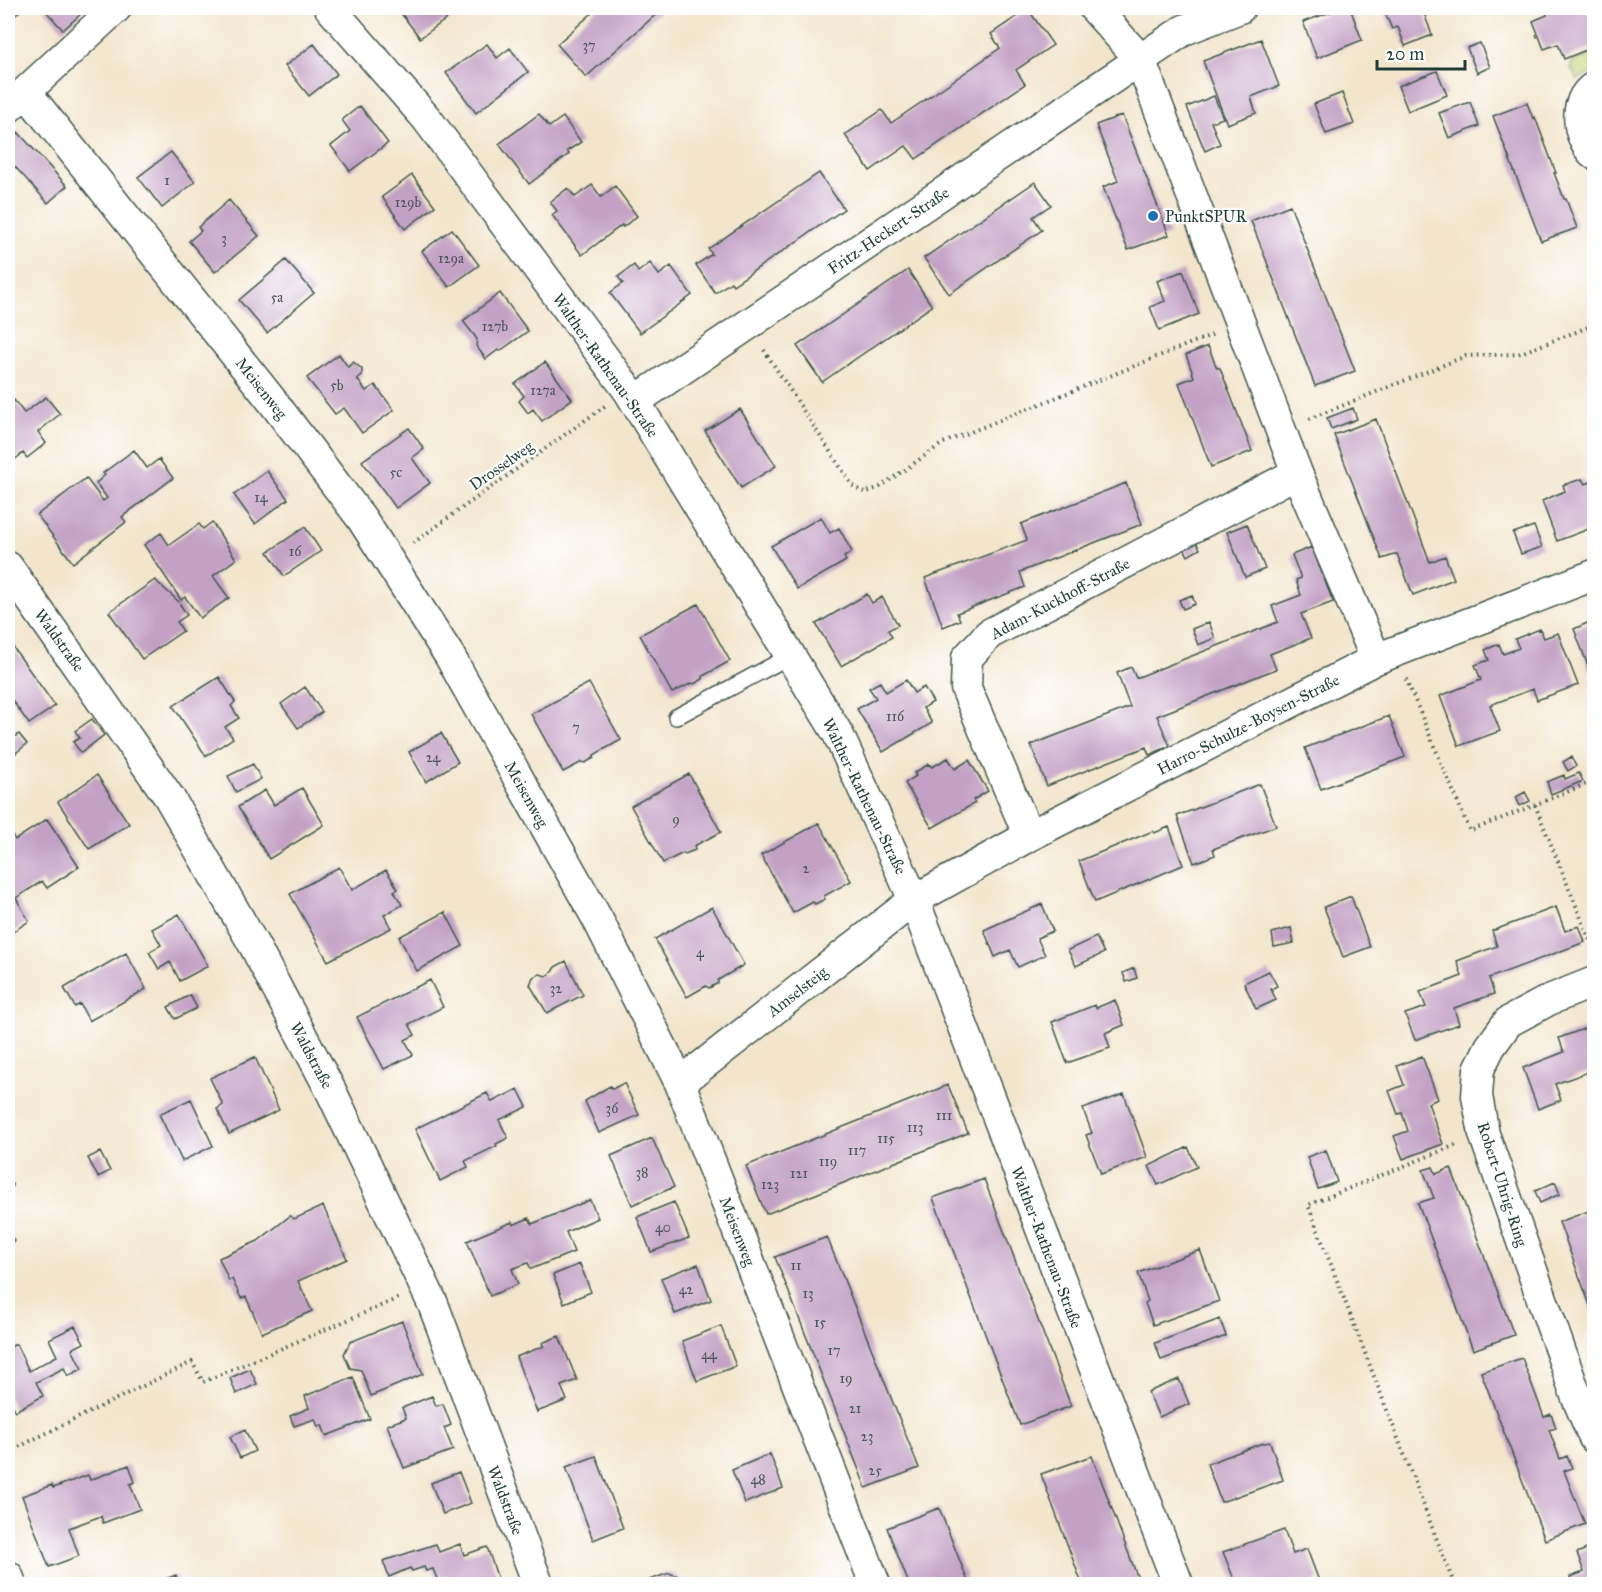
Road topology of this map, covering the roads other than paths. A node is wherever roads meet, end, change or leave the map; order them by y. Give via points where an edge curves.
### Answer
1 (116, 8) edge
2 (330, 8) edge
3 (1094, 8) edge
4 (1240, 8) edge
5 (1140, 59) junction
6 (1594, 87) edge
7 (17, 100) edge
8 (1594, 154) edge
9 (631, 396) junction
10 (1297, 473) junction
11 (8, 567) edge
12 (1594, 575) edge
13 (790, 656) junction
14 (1385, 656) junction
15 (676, 717) dead end
16 (1029, 836) junction
17 (914, 900) junction
18 (1594, 982) edge
19 (680, 1083) junction
20 (1594, 1438) edge
21 (8, 1575) edge
22 (11, 1584) edge
23 (538, 1584) edge
24 (875, 1584) edge
25 (1178, 1584) edge

1 - 7 street
2 - 9 street, Walther-Rathenau-Straße via 427,119
3 - 5 street
4 - 5 street, Fritz-Heckert-Straße via 1184,30
5 - 9 street, Fritz-Heckert-Straße via 747,325
5 - 10 street
6 - 8 street via 1580,111 1579,126
7 - 19 street, Meisenweg via 273,402 362,519 449,655 593,910
9 - 13 street, Walther-Rathenau-Straße
10 - 14 street
10 - 16 street, Adam-Kuckhoff-Straße via 989,634 967,658 966,688
11 - 23 street, Waldstraße via 170,797 326,1081 437,1315
12 - 14 street, Harro-Schulze-Boysen-Straße
13 - 15 lane
13 - 17 street, Walther-Rathenau-Straße via 838,734
14 - 16 street, Harro-Schulze-Boysen-Straße
16 - 17 street, Harro-Schulze-Boysen-Straße
17 - 19 street, Amselsteig
17 - 25 street, Walther-Rathenau-Straße
18 - 20 street, Robert-Uhrig-Ring via 1508,1022 1479,1069 1477,1096 1484,1134
19 - 24 street, Meisenweg
21 - 22 street

